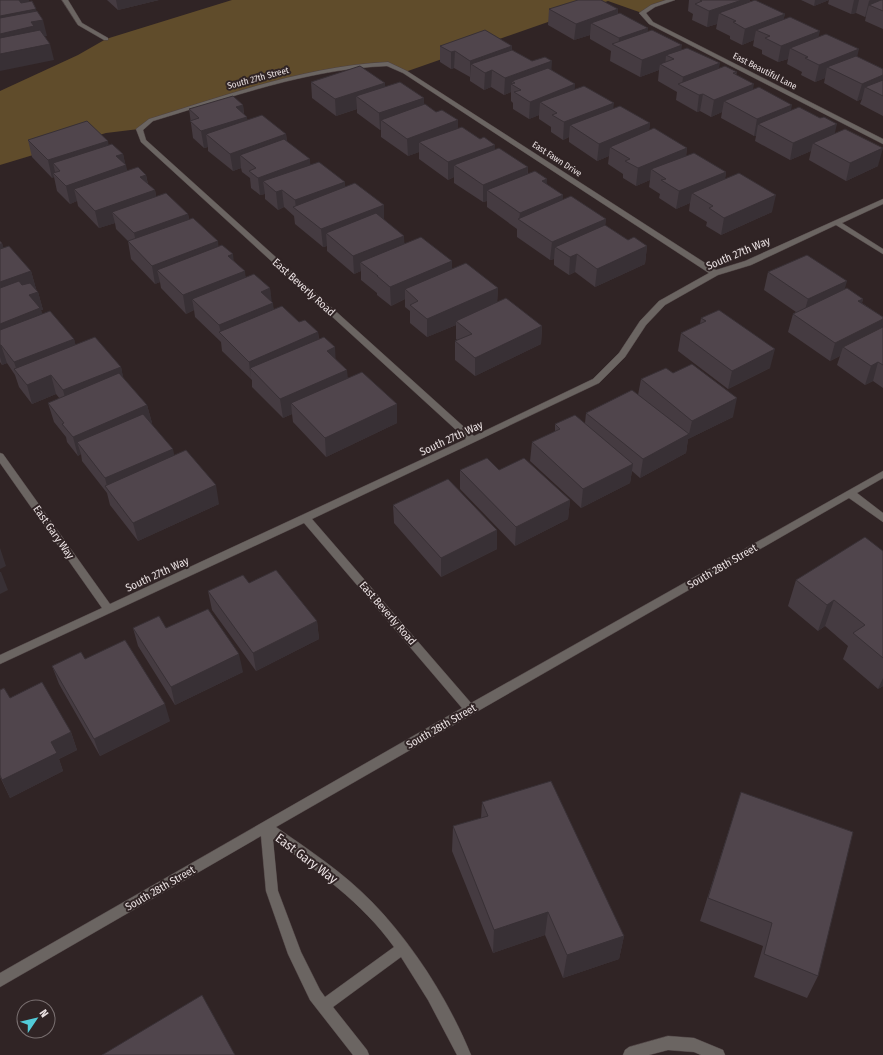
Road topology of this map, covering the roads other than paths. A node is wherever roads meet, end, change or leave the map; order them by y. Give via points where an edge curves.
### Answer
1 (65, 0) edge
2 (672, 0) edge
3 (106, 39) dead end
4 (388, 64) joint
5 (139, 129) joint
6 (883, 142) edge
7 (883, 201) edge
8 (836, 222) junction
9 (883, 252) edge
10 (715, 273) junction
11 (473, 440) junction
12 (0, 456) edge
13 (883, 474) edge
14 (850, 493) junction
15 (306, 518) junction
16 (883, 518) edge
17 (108, 609) junction
18 (0, 660) edge
19 (470, 709) junction
20 (266, 827) junction
21 (402, 948) junction
22 (0, 980) edge
23 (324, 1006) junction
24 (362, 1055) edge
25 (464, 1055) edge
26 (630, 1055) edge
27 (718, 1055) edge

1 - 3 street via 80,24
2 - 6 street, East Beautiful Lane via 653,6 642,13 651,23
4 - 5 street, South 27th Street via 365,65 274,82 151,120
4 - 10 street, East Fawn Drive via 405,72
5 - 11 street, East Beverly Road via 143,141
7 - 8 street, South 27th Way
8 - 9 street
8 - 10 street, South 27th Way via 748,263
10 - 11 street, South 27th Way via 662,304 643,323 622,355 596,381
11 - 15 street, South 27th Way
12 - 17 street, East Gary Way
13 - 14 street, South 28th Street
14 - 16 street
14 - 19 street, South 28th Street
15 - 17 street, South 27th Way
15 - 19 street, East Beverly Road
17 - 18 street, South 27th Way
19 - 20 street, South 28th Street
20 - 21 street, East Gary Way via 326,870 367,906
20 - 22 street, South 28th Street
20 - 23 street, East Gary Way via 272,891 295,954
21 - 23 street
21 - 25 street, East Gary Way via 443,1012
23 - 24 street, East Gary Way
26 - 27 street via 668,1042 694,1045

